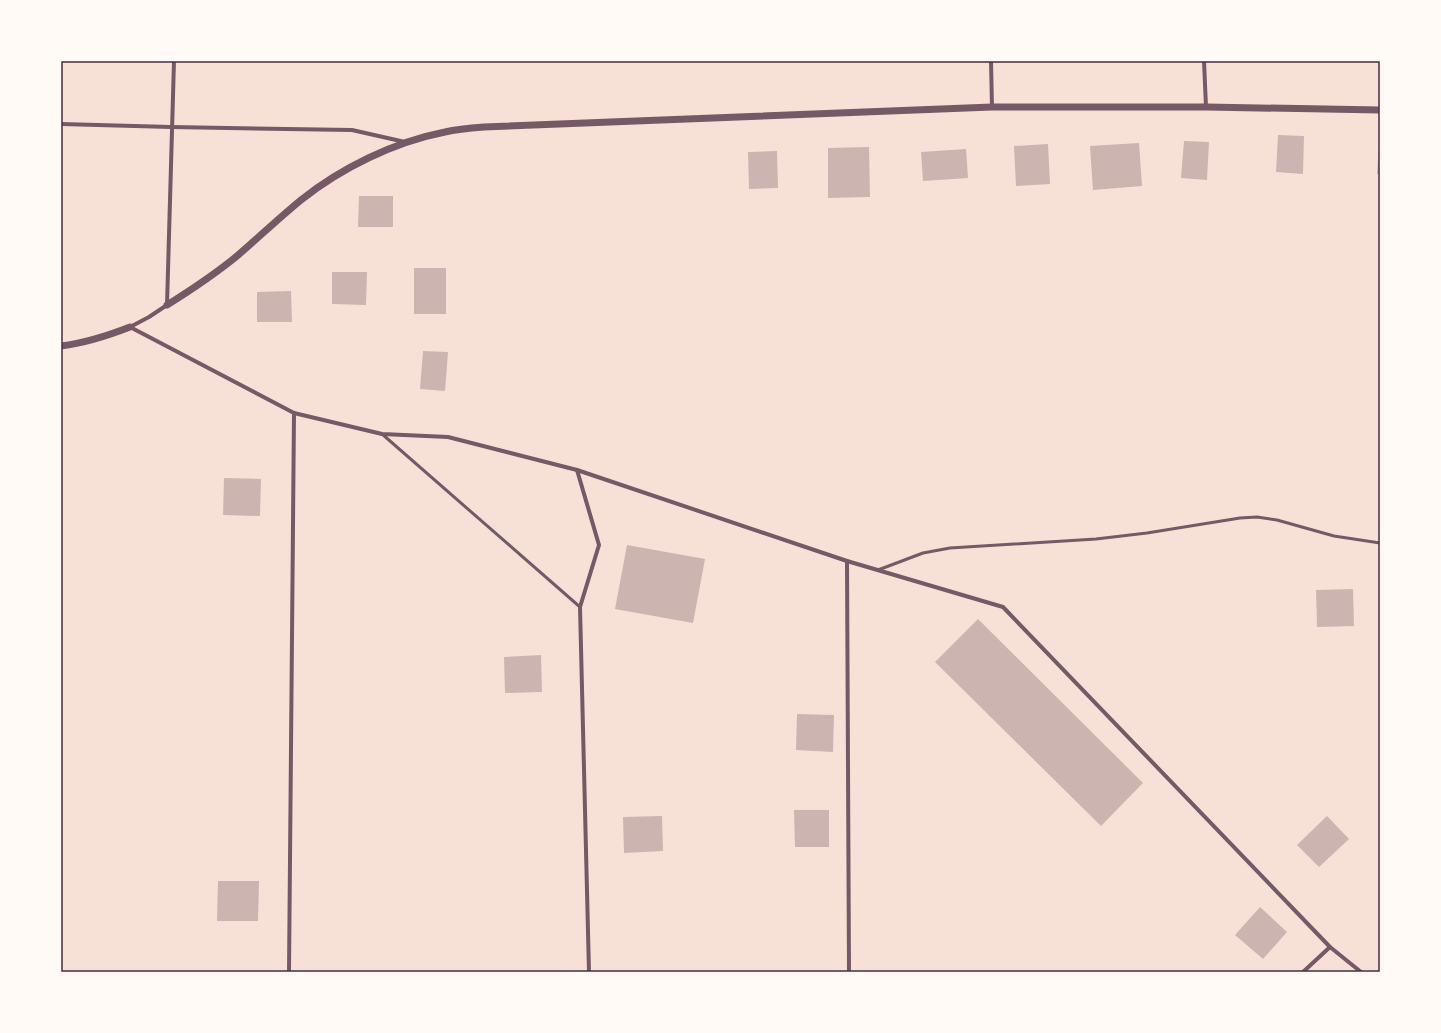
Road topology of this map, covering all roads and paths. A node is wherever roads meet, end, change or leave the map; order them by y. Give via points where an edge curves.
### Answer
1 (174, 61) edge
2 (991, 61) edge
3 (1204, 61) edge
4 (992, 107) junction
5 (1206, 107) junction
6 (1380, 110) edge
7 (61, 124) edge
8 (171, 127) junction
9 (408, 142) junction
10 (167, 305) junction
11 (130, 327) junction
12 (61, 346) edge
13 (294, 414) junction
14 (382, 434) junction
15 (577, 470) junction
16 (1380, 543) edge
17 (847, 561) junction
18 (878, 570) junction
19 (580, 607) junction
20 (1330, 947) junction
21 (289, 972) edge
22 (589, 972) edge
23 (849, 972) edge
24 (1303, 972) edge
25 (1361, 972) edge

1 - 8 street
2 - 4 street
3 - 5 street
4 - 5 street
4 - 9 street via 484,127 445,132
5 - 6 street
7 - 8 street
8 - 9 street via 352,130
8 - 10 street
9 - 10 street via 363,161 331,179 301,200 236,257
10 - 11 street
11 - 12 street via 82,344
11 - 13 street
13 - 14 street
13 - 21 street
14 - 15 street via 448,437
14 - 19 lane
15 - 17 street
15 - 19 street via 599,545
16 - 18 lane via 1334,536 1257,517 1096,540 950,548 923,553
17 - 18 street
17 - 23 street
18 - 20 street via 1003,608
19 - 22 street
20 - 24 street
20 - 25 street

